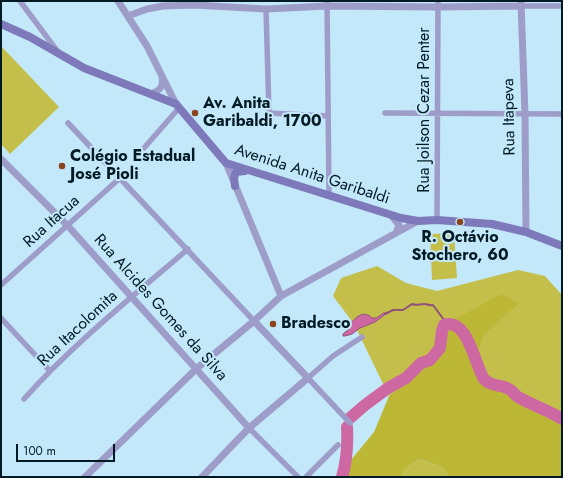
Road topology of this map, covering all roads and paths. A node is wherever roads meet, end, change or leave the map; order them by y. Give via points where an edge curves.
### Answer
1 (20, 1) edge
2 (118, 1) edge
3 (194, 3) edge
4 (521, 3) edge
5 (163, 4) edge
6 (327, 4) edge
7 (438, 4) edge
8 (562, 6) edge
9 (266, 9) junction
10 (128, 16) junction
11 (1, 24) edge
12 (39, 25) junction
13 (30, 37) junction
14 (60, 54) junction
15 (162, 75) junction
16 (151, 94) junction
17 (177, 106) junction
18 (385, 113) dead end
19 (438, 114) junction
20 (525, 114) junction
21 (562, 114) edge
22 (328, 116) junction
23 (68, 123) dead end
24 (144, 148) dead end
25 (1, 159) edge
26 (226, 163) junction
27 (252, 171) junction
28 (120, 178) junction
29 (235, 186) junction
30 (329, 196) junction
31 (392, 216) junction
32 (437, 220) junction
33 (418, 221) junction
34 (68, 226) junction
35 (526, 232) junction
36 (396, 233) junction
37 (562, 246) edge
38 (188, 249) junction
39 (1, 285) edge
40 (281, 296) junction
41 (131, 297) junction
42 (1, 318) edge
43 (254, 320) junction
44 (362, 337) dead end
45 (196, 370) junction
46 (50, 371) junction
47 (308, 378) junction
48 (24, 399) dead end
49 (350, 423) dead end
50 (249, 428) junction
51 (338, 445) dead end
52 (85, 477) edge
53 (202, 477) edge
54 (298, 477) edge
55 (306, 477) edge

1 - 12 street
2 - 10 street
3 - 5 street
3 - 9 street
4 - 7 street
4 - 8 street
4 - 20 street, Rua Itapeva
5 - 10 street
6 - 7 street
6 - 9 street
6 - 22 street
7 - 19 street, Rua Joilson Cezar Penter
9 - 22 street via 269,114
10 - 15 street
11 - 13 main road, Avenida Anita Garibaldi
12 - 13 street via 38,35
12 - 14 street
13 - 14 main road, Avenida Anita Garibaldi
14 - 16 main road, Avenida Anita Garibaldi via 84,68
15 - 16 street via 162,87
15 - 17 street
16 - 17 main road, Avenida Anita Garibaldi
17 - 24 street
17 - 26 main road, Avenida Anita Garibaldi
18 - 19 street
19 - 20 street
19 - 32 street, Rua Joilson Cezar Penter
20 - 21 street
20 - 35 street, Rua Itapeva
22 - 30 street
23 - 28 street
25 - 34 street, Rua Alcides Gomes da Silva
26 - 27 main road, Avenida Anita Garibaldi
26 - 29 street
27 - 29 main road via 236,172
27 - 30 main road, Avenida Anita Garibaldi
28 - 34 street, Rua Itacua
28 - 38 street
29 - 40 street
30 - 31 main road, Avenida Anita Garibaldi
31 - 33 main road, Avenida Anita Garibaldi
31 - 36 street via 399,225
32 - 33 main road, Avenida Anita Garibaldi
32 - 35 main road, Avenida Anita Garibaldi via 492,224
33 - 36 street
34 - 39 street, Rua Itacua
34 - 41 street, Rua Alcides Gomes da Silva
35 - 37 main road, Avenida Anita Garibaldi
36 - 40 street
38 - 41 street, Rua Itacolomita
38 - 43 street
40 - 43 street
41 - 45 street, Rua Alcides Gomes da Silva
41 - 46 street, Rua Itacolomita
42 - 46 street
43 - 45 street
43 - 47 street
44 - 47 street via 333,356
45 - 50 street, Rua Alcides Gomes da Silva
45 - 52 street
46 - 48 street, Rua Itacolomita
47 - 49 street
47 - 50 street
50 - 53 street
50 - 54 street, Rua Alcides Gomes da Silva
51 - 55 street

